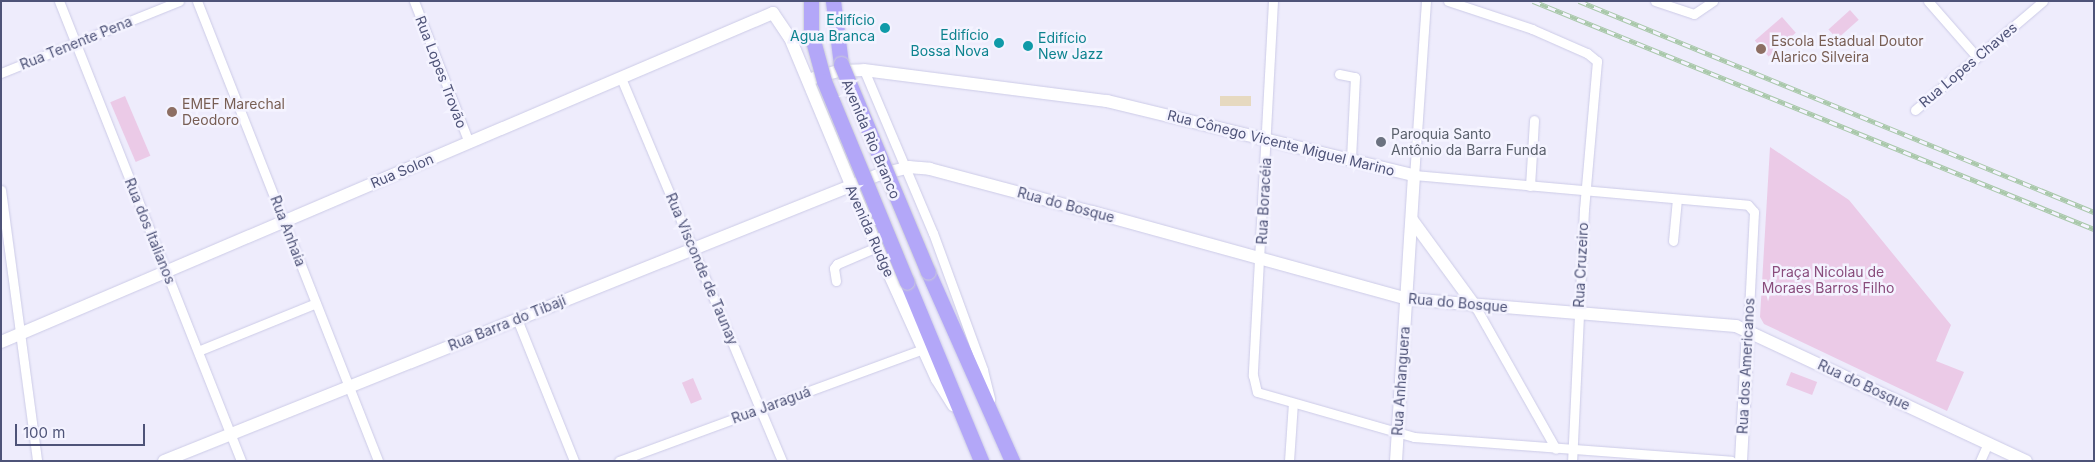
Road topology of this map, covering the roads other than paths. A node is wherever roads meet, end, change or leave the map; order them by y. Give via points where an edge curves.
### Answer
1 (59, 1) edge
2 (178, 1) edge
3 (197, 1) edge
4 (414, 1) edge
5 (810, 1) edge
6 (833, 1) edge
7 (1273, 1) edge
8 (1426, 1) edge
9 (1448, 1) edge
10 (1655, 1) edge
11 (1713, 1) edge
12 (1928, 1) edge
13 (2044, 1) edge
14 (790, 38) joint
15 (76, 43) junction
16 (1977, 57) junction
17 (864, 70) junction
18 (1, 73) edge
19 (1339, 74) dead end
20 (622, 78) junction
21 (807, 81) junction
22 (1915, 110) dead end
23 (1534, 120) dead end
24 (1267, 139) junction
25 (469, 143) junction
26 (1351, 160) junction
27 (905, 167) junction
28 (1414, 175) junction
29 (1530, 186) junction
30 (850, 187) junction
31 (1, 190) edge
32 (1586, 191) junction
33 (1677, 199) junction
34 (1754, 212) joint
35 (1412, 220) junction
36 (284, 221) junction
37 (1673, 240) dead end
38 (877, 248) junction
39 (693, 250) junction
40 (1261, 259) junction
41 (166, 272) junction
42 (836, 281) dead end
43 (907, 282) joint
44 (1460, 282) junction
45 (1407, 299) junction
46 (316, 303) junction
47 (1446, 304) junction
48 (1475, 306) junction
49 (1579, 314) junction
50 (517, 319) junction
51 (1748, 330) junction
52 (22, 333) junction
53 (1, 342) edge
54 (923, 349) junction
55 (198, 351) junction
56 (349, 387) junction
57 (1293, 403) junction
58 (760, 408) junction
59 (963, 416) junction
60 (994, 421) junction
61 (1398, 432) junction
62 (230, 435) junction
63 (1988, 443) junction
64 (1556, 449) junction
65 (1573, 450) junction
66 (36, 461) edge
67 (164, 461) edge
68 (241, 461) edge
69 (378, 461) edge
70 (574, 461) edge
71 (619, 461) edge
72 (782, 461) edge
73 (981, 461) edge
74 (1012, 461) edge
75 (1289, 461) edge
76 (1396, 461) edge
77 (1572, 461) edge
78 (1731, 461) edge
79 (1740, 461) edge
80 (1980, 461) edge
81 (2026, 461) edge

1 - 15 street, Rua dos Italianos
2 - 15 street, Rua Tenente Pena
3 - 36 street, Rua Anhaia
4 - 25 street, Rua Lopes Trovão
5 - 43 main road, Avenida Rio Branco, bridge via 812,32 824,81
6 - 60 main road, Avenida Rio Branco, bridge via 837,43 845,78
7 - 24 street, Rua Boracéia
8 - 28 street, Rua Anhanguera
9 - 32 street, Rua Cruzeiro via 1532,29 1587,53 1597,61
10 - 11 street via 1696,14
12 - 16 street
13 - 16 street, Rua Lopes Chaves
14 - 20 street, Rua Solon via 777,15 767,14
14 - 21 street, Avenida Rudge
15 - 18 street, Rua Tenente Pena
15 - 41 street, Rua dos Italianos
16 - 22 street, Rua Lopes Chaves
17 - 21 street, Rua Cônego Vicente Miguel Marino via 839,71
17 - 24 street, Rua Cônego Vicente Miguel Marino via 1107,101
17 - 27 street
19 - 26 street via 1355,77
20 - 25 street, Rua Solon
20 - 39 street, Rua Visconde de Taunay
21 - 30 street, Avenida Rudge
23 - 29 street
24 - 26 street, Rua Cônego Vicente Miguel Marino
24 - 40 street, Rua Boracéia
25 - 36 street, Rua Solon
26 - 28 street, Rua Cônego Vicente Miguel Marino
27 - 30 street, Rua do Bosque
27 - 40 street, Rua do Bosque via 930,169
27 - 60 street via 983,370
28 - 29 street, Rua Cônego Vicente Miguel Marino
28 - 35 street, Rua Anhanguera
29 - 32 street, Rua Cônego Vicente Miguel Marino
30 - 38 street, Avenida Rudge
30 - 39 street, Rua Barra do Tibaji
31 - 52 street
32 - 33 street, Rua Cônego Vicente Miguel Marino
32 - 49 street, Rua Cruzeiro
33 - 34 street, Rua Cônego Vicente Miguel Marino via 1748,205
33 - 37 street
34 - 51 street, Rua dos Americanos
35 - 44 street
35 - 45 street, Rua Anhanguera
36 - 41 street, Rua Solon
36 - 46 street, Rua Anhaia
38 - 42 street via 838,264 834,268
38 - 54 street, Avenida Rudge
39 - 50 street, Rua Barra do Tibaji
39 - 58 street, Rua Visconde de Taunay
40 - 45 street, Rua do Bosque
40 - 57 street, Rua Boracéia via 1253,375 1255,388 1264,396
41 - 52 street, Rua Solon
41 - 55 street, Rua dos Italianos
43 - 59 main road, Avenida Rudge
44 - 47 street via 1459,298
44 - 48 street
45 - 47 street, Rua do Bosque
45 - 61 street, Rua Anhanguera
46 - 55 street
46 - 56 street, Rua Anhaia
47 - 48 street, Rua do Bosque
48 - 49 street, Rua do Bosque
48 - 64 street
49 - 51 street, Rua do Bosque via 1736,326
49 - 65 street, Rua Cruzeiro
50 - 56 street, Rua Barra do Tibaji
50 - 70 street
51 - 63 street, Rua do Bosque
51 - 79 street, Rua dos Americanos
52 - 53 street, Rua Solon
52 - 66 street
54 - 58 street, Rua Jaraguá
54 - 59 street, Avenida Rudge via 947,396
55 - 62 street, Rua dos Italianos
56 - 62 street, Rua Barra do Tibaji
56 - 69 street, Rua Anhaia
57 - 61 street
57 - 75 street
58 - 71 street, Rua Jaraguá
58 - 72 street, Rua Visconde de Taunay
59 - 73 main road, Avenida Rudge
60 - 74 main road
61 - 64 street via 1426,438
61 - 76 street, Rua Anhanguera
62 - 67 street, Rua Barra do Tibaji
62 - 68 street, Rua dos Italianos
63 - 80 street
63 - 81 street, Rua do Bosque
64 - 65 street
65 - 77 street, Rua Cruzeiro
65 - 78 street

